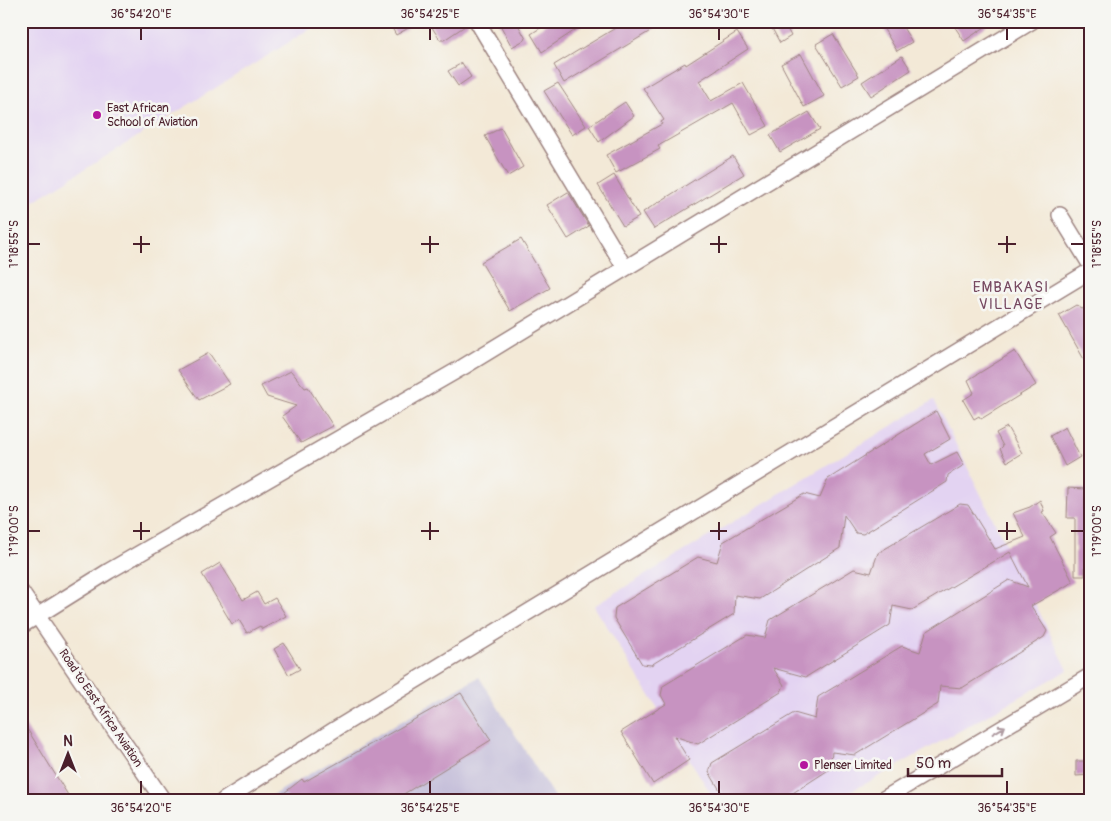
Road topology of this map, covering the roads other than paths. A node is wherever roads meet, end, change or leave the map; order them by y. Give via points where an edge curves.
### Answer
1 (477, 21) edge
2 (1032, 21) edge
3 (1060, 215) dead end
4 (1090, 264) edge
5 (625, 268) junction
6 (1090, 271) edge
7 (21, 592) edge
8 (38, 616) junction
9 (21, 626) edge
10 (1090, 676) edge
11 (163, 800) edge
12 (224, 800) edge
13 (882, 800) edge

1 - 5 street
2 - 5 street
3 - 4 street
5 - 8 street via 463,367 108,571
6 - 12 street
7 - 8 street, Road to East Africa Aviation
8 - 9 street
8 - 11 street, Road to East Africa Aviation
13 -> 10 street

